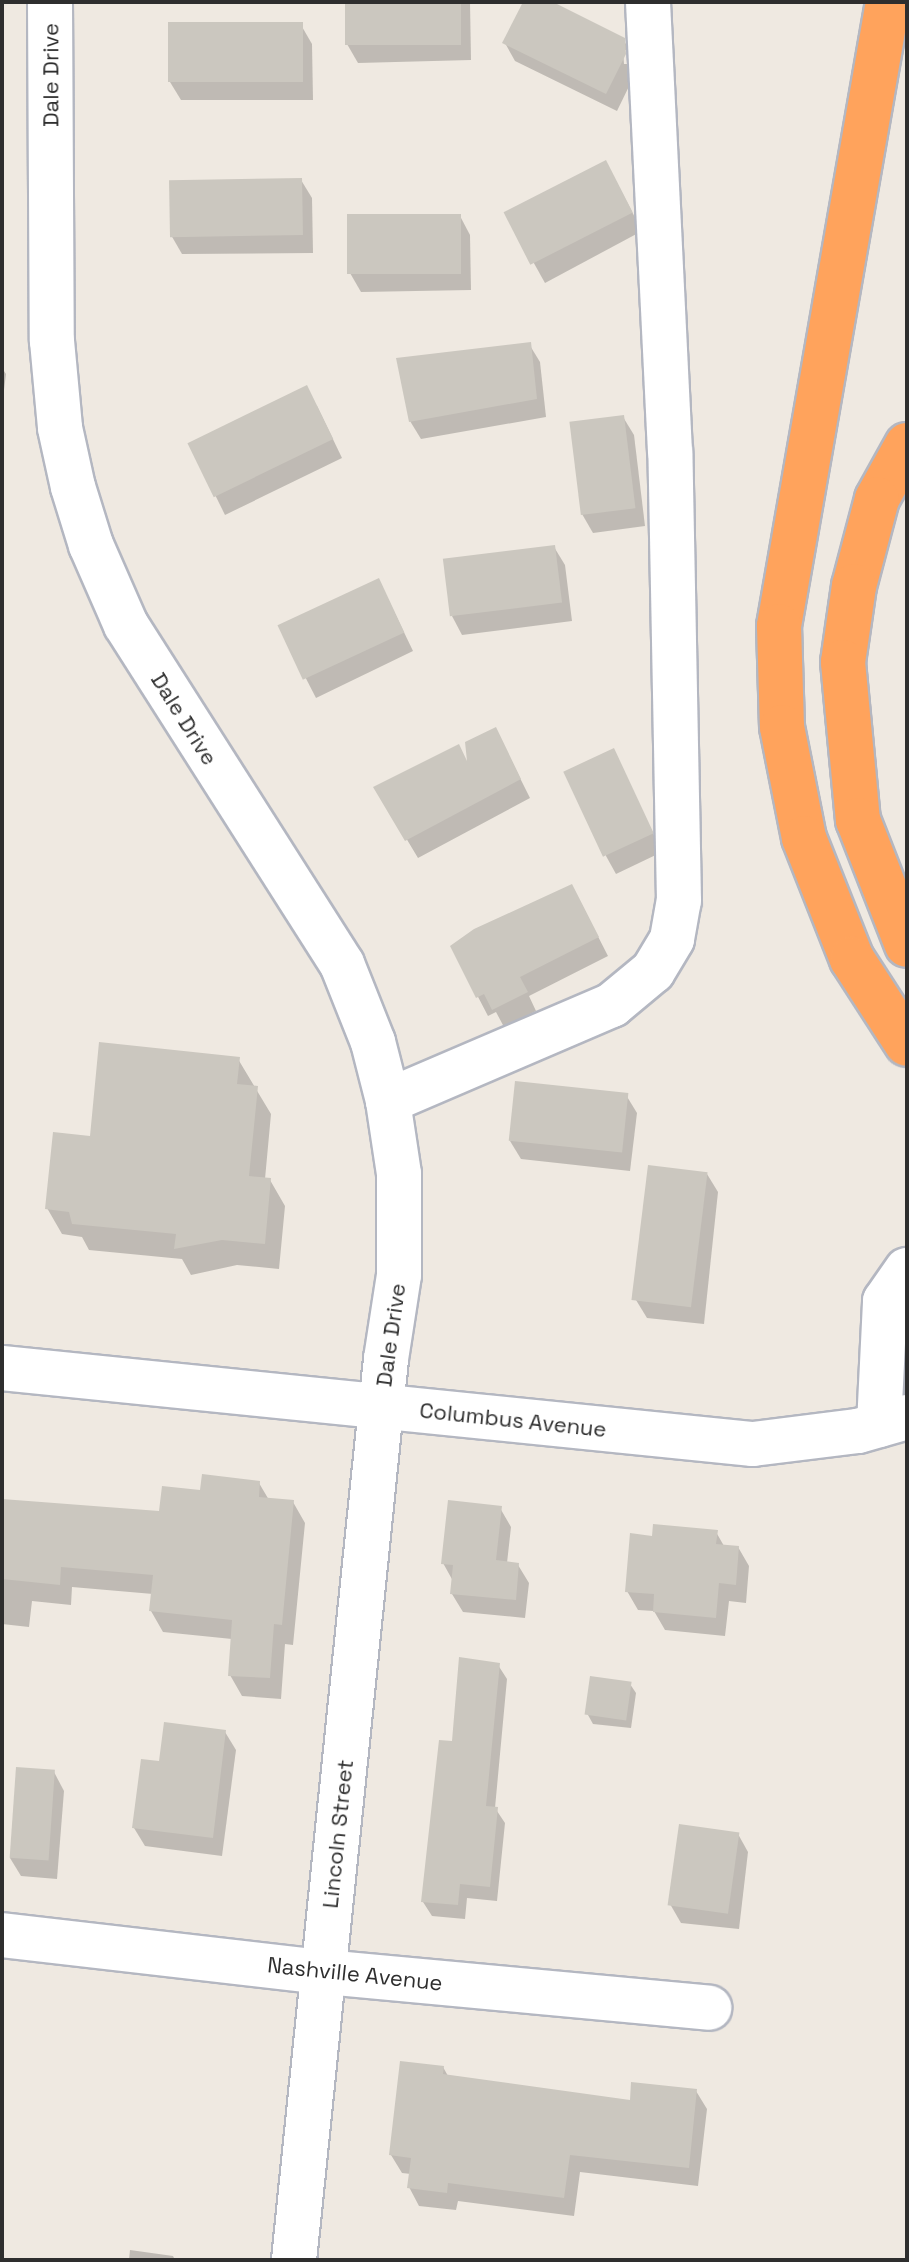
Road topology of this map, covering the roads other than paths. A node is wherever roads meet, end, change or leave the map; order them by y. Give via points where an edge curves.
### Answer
1 (50, 2) edge
2 (648, 2) edge
3 (888, 2) edge
4 (907, 445) edge
5 (907, 945) edge
6 (907, 1044) edge
7 (388, 1101) junction
8 (907, 1270) edge
9 (2, 1368) edge
10 (382, 1407) junction
11 (893, 1421) edge
12 (2, 1935) edge
13 (324, 1972) junction
14 (709, 2008) dead end
15 (294, 2260) edge

1 - 7 street, Dale Drive via 52,341 60,428 91,545 126,625 162,686 342,964 373,1042
2 - 7 street via 670,467 679,901 672,939 653,971 612,1005
3 - 6 highway via 779,626 782,727 804,838 852,959
4 - 5 highway via 877,499 854,586 843,662 858,820
7 - 10 street, Dale Drive via 399,1174 399,1275
8 - 11 street, Columbus Avenue via 885,1301
9 - 10 street, Columbus Avenue
10 - 11 street, Columbus Avenue via 753,1444 858,1431
10 - 13 street, Lincoln Street
12 - 13 street, Nashville Avenue
13 - 14 street, Nashville Avenue
13 - 15 street, Lincoln Street

